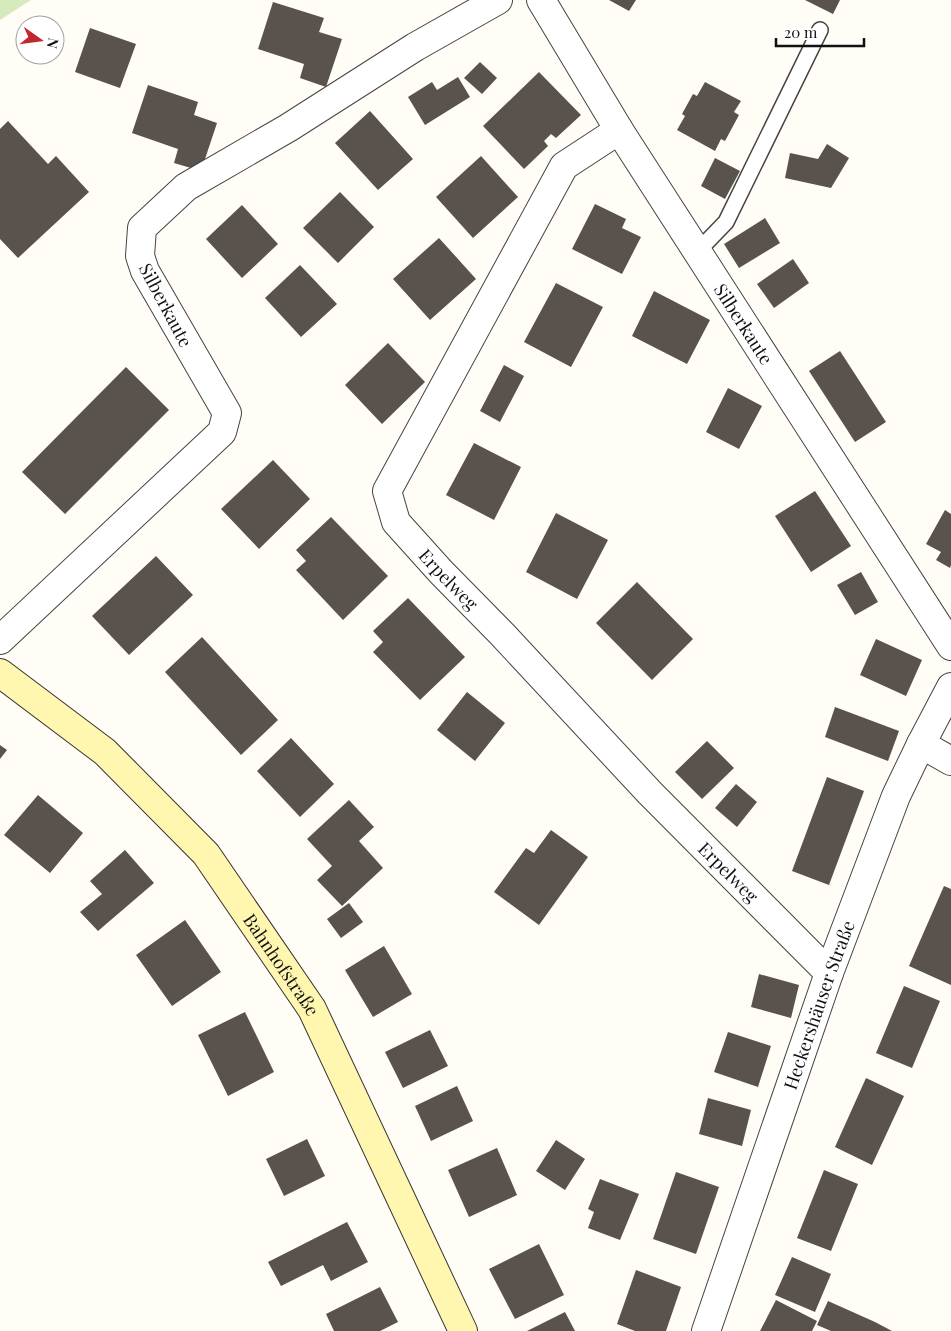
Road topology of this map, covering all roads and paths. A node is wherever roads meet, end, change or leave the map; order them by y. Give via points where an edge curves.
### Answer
1 (498, 0) edge
2 (541, 0) edge
3 (820, 30) dead end
4 (618, 130) junction
5 (698, 252) junction
6 (0, 640) edge
7 (951, 646) edge
8 (0, 673) edge
9 (951, 687) edge
10 (921, 744) junction
11 (951, 761) edge
12 (829, 973) junction
13 (463, 1331) edge
14 (706, 1331) edge

1 - 6 street, Silberkaute via 186,188 142,228 140,256 145,271 227,413 222,432
2 - 4 street, Silberkaute
3 - 5 lane via 726,222
4 - 5 street, Silberkaute
4 - 12 street, Erpelweg via 564,166 387,491 396,522 434,565 650,794
5 - 7 street, Silberkaute
8 - 13 main road, Bahnhofstraße via 105,752 206,854 312,1009
9 - 10 street, Heckershäuser Straße
10 - 11 street
10 - 12 street, Heckershäuser Straße via 896,796
12 - 14 street, Heckershäuser Straße

